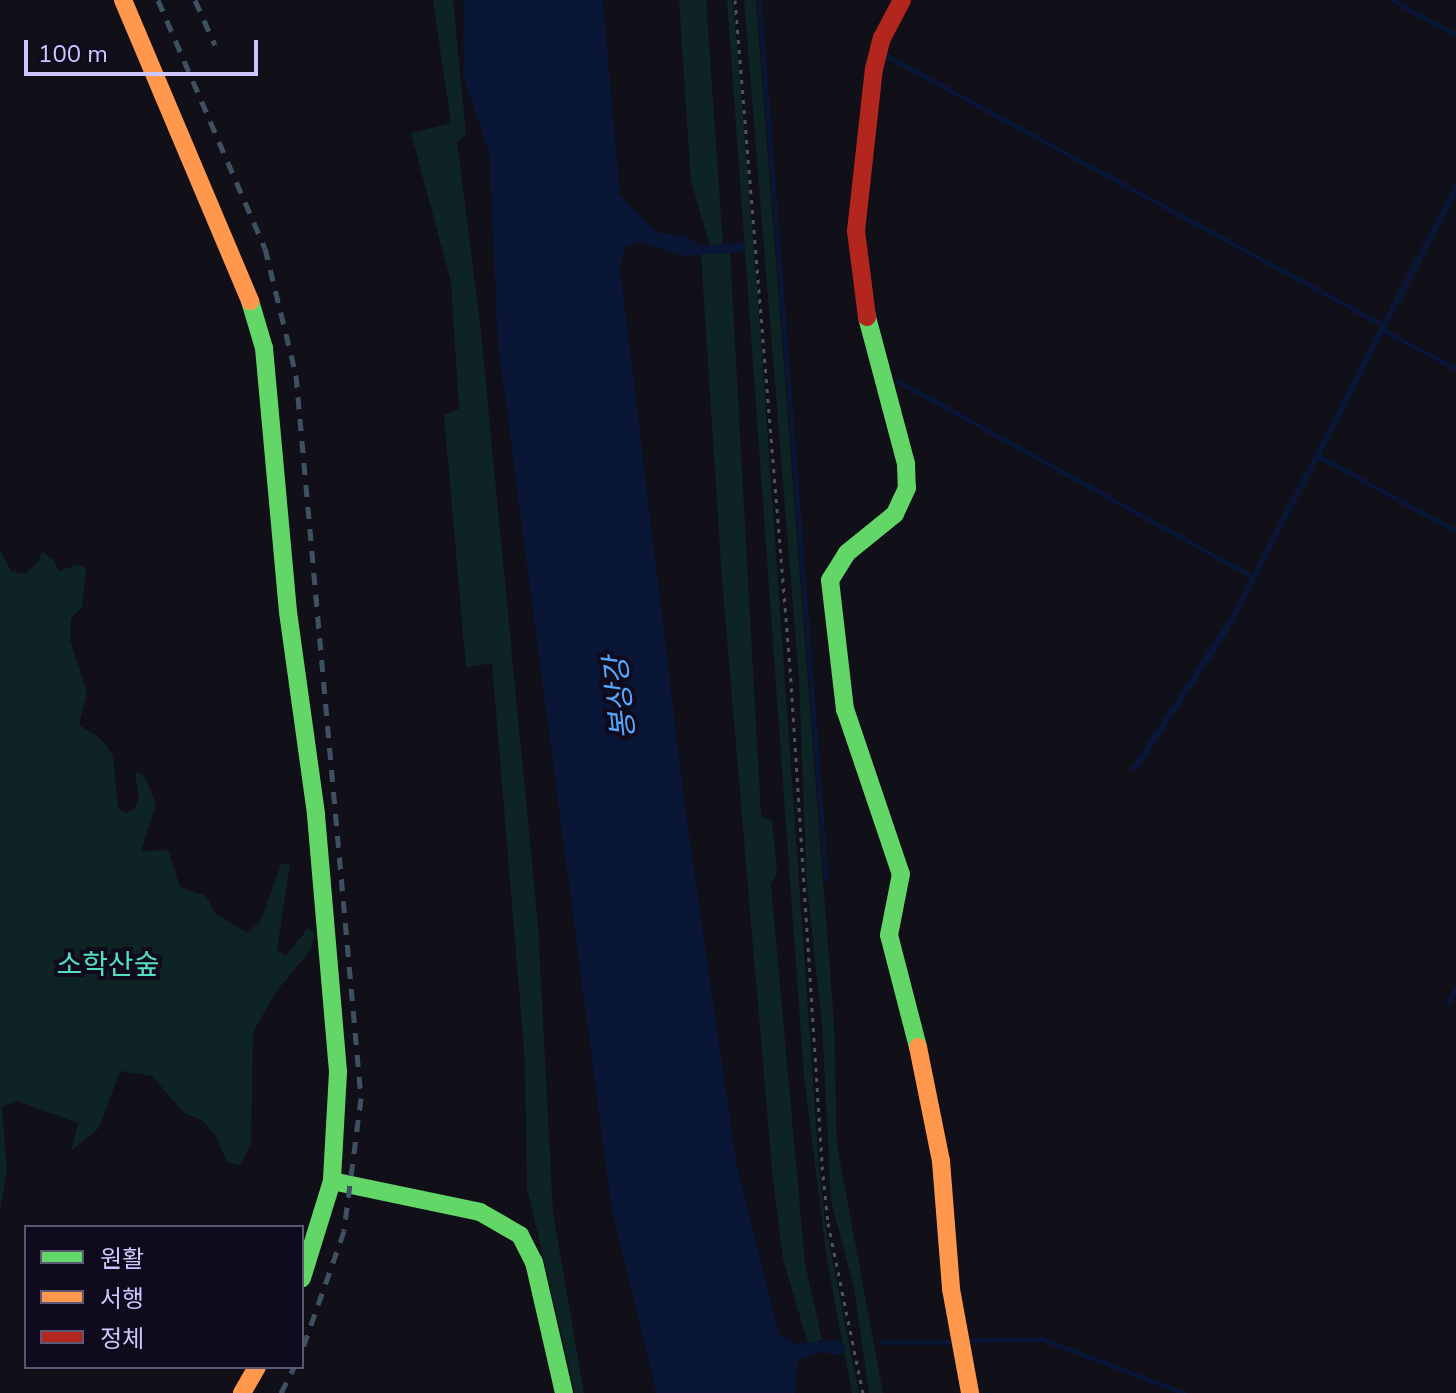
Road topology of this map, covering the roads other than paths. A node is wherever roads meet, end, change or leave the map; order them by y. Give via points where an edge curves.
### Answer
1 (123, 0) edge
2 (902, 0) edge
3 (332, 1181) junction
4 (304, 1272) edge
5 (256, 1369) edge
6 (242, 1393) edge
7 (564, 1393) edge
8 (970, 1393) edge

1 - 3 street via 240,268 264,348 335,1033 338,1097
2 - 8 street via 882,38 874,69 856,231 864,305 906,464 907,488 895,514 847,553 830,580 845,709 901,874 889,935 911,1010 941,1161 951,1289
3 - 4 street
3 - 7 street via 480,1212 520,1235 534,1262
5 - 6 street

